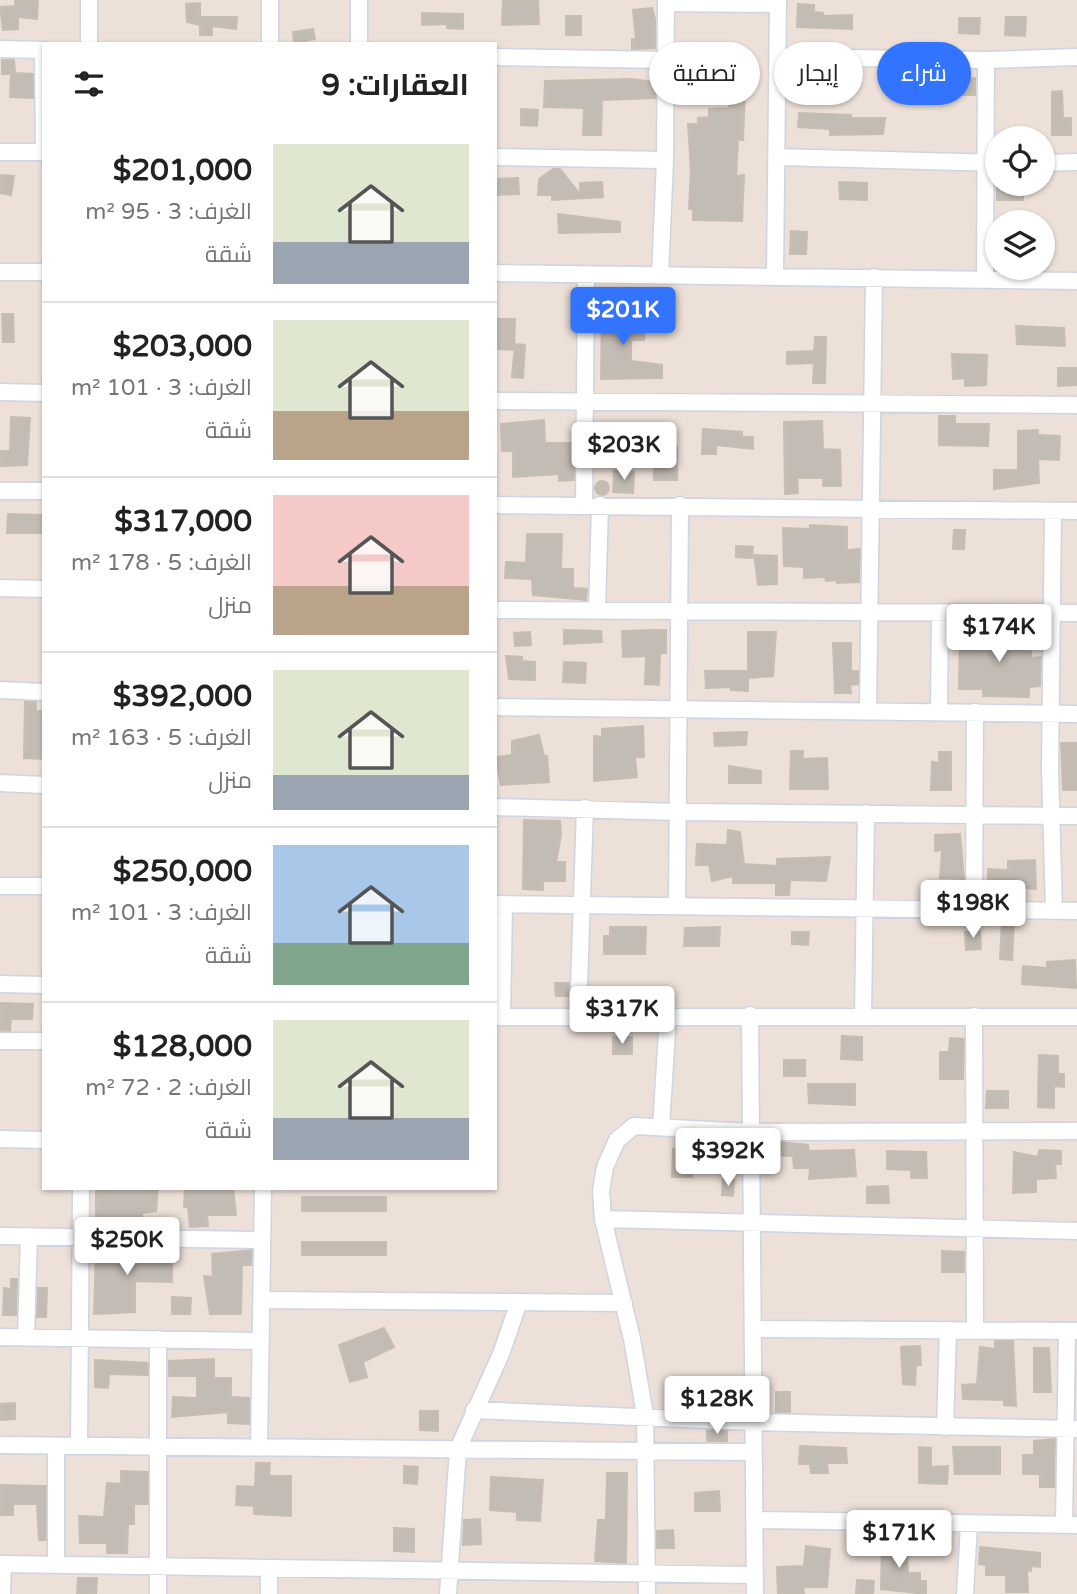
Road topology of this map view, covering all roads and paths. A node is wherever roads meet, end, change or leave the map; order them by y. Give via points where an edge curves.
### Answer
1 (89, 0) edge
2 (270, 0) edge
3 (359, 0) edge
4 (666, 2) edge
5 (778, 2) edge
6 (89, 42) edge
7 (270, 42) edge
8 (359, 42) edge
9 (666, 42) edge
10 (778, 42) edge
11 (0, 50) edge
12 (42, 50) edge
13 (497, 57) edge
14 (1077, 57) edge
15 (863, 58) edge
16 (649, 60) edge
17 (986, 60) junction
18 (666, 105) edge
19 (778, 105) edge
20 (990, 126) edge
21 (0, 152) edge
22 (42, 152) edge
23 (497, 157) edge
24 (777, 157) junction
25 (665, 160) junction
26 (1077, 162) edge
27 (985, 163) edge
28 (1055, 163) edge
29 (0, 272) edge
30 (42, 272) edge
31 (497, 274) edge
32 (586, 275) junction
33 (775, 275) junction
34 (660, 276) junction
35 (874, 277) junction
36 (985, 278) edge
37 (1046, 280) edge
38 (1077, 281) edge
39 (0, 392) edge
40 (42, 393) edge
41 (497, 401) edge
42 (872, 403) junction
43 (585, 404) junction
44 (1077, 405) edge
45 (0, 491) edge
46 (42, 492) edge
47 (497, 505) edge
48 (592, 505) junction
49 (680, 505) junction
50 (871, 508) junction
51 (1053, 511) junction
52 (1077, 511) edge
53 (0, 588) edge
54 (42, 589) edge
55 (497, 610) edge
56 (680, 610) junction
57 (597, 611) junction
58 (870, 611) junction
59 (940, 612) junction
60 (1052, 612) junction
61 (1077, 613) edge
62 (0, 690) edge
63 (42, 692) edge
64 (497, 707) edge
65 (679, 709) junction
66 (868, 710) junction
67 (939, 712) junction
68 (975, 712) junction
69 (1051, 714) junction
70 (1077, 714) edge
71 (0, 783) edge
72 (42, 785) edge
73 (497, 807) edge
74 (585, 808) junction
75 (678, 812) junction
76 (866, 813) junction
77 (973, 815) junction
78 (1052, 815) junction
79 (1077, 816) edge
80 (0, 886) edge
81 (42, 886) edge
82 (500, 904) edge
83 (583, 905) junction
84 (677, 906) junction
85 (865, 910) junction
86 (974, 910) junction
87 (1054, 911) junction
88 (1077, 911) edge
89 (0, 984) edge
90 (42, 985) edge
91 (750, 1015) junction
92 (668, 1016) junction
93 (863, 1016) junction
94 (974, 1016) junction
95 (498, 1017) edge
96 (578, 1017) junction
97 (1077, 1017) edge
98 (0, 1041) edge
99 (42, 1041) edge
100 (662, 1127) junction
101 (1077, 1131) edge
102 (751, 1132) junction
103 (973, 1132) junction
104 (0, 1139) edge
105 (42, 1140) edge
106 (81, 1190) edge
107 (263, 1190) edge
108 (603, 1219) junction
109 (752, 1224) junction
110 (976, 1228) junction
111 (1077, 1231) edge
112 (0, 1236) edge
113 (29, 1236) junction
114 (81, 1237) junction
115 (262, 1240) junction
116 (262, 1300) junction
117 (519, 1302) junction
118 (624, 1303) junction
119 (754, 1329) junction
120 (975, 1329) junction
121 (948, 1330) junction
122 (1072, 1331) edge
123 (0, 1337) edge
124 (26, 1337) junction
125 (80, 1337) junction
126 (158, 1339) junction
127 (261, 1341) junction
128 (474, 1410) junction
129 (645, 1416) junction
130 (753, 1422) junction
131 (945, 1427) junction
132 (1072, 1429) edge
133 (0, 1444) edge
134 (56, 1446) junction
135 (79, 1446) junction
136 (158, 1447) junction
137 (259, 1448) junction
138 (457, 1449) junction
139 (645, 1451) junction
140 (754, 1452) junction
141 (754, 1520) junction
142 (969, 1525) junction
143 (1070, 1525) edge
144 (2, 1564) edge
145 (56, 1564) junction
146 (158, 1566) junction
147 (269, 1568) junction
148 (449, 1570) junction
149 (647, 1573) junction
150 (754, 1575) junction
151 (2, 1594) edge
152 (158, 1594) edge
153 (269, 1594) edge
154 (448, 1594) edge
155 (647, 1594) edge
156 (755, 1594) edge
157 (965, 1594) edge

1 - 6 street
2 - 7 street
3 - 8 street
4 - 5 street
4 - 9 street
5 - 10 street
11 - 12 street
13 - 16 street
14 - 17 street
15 - 17 street
17 - 20 street
18 - 25 street
19 - 24 street
21 - 22 street
23 - 25 street
24 - 27 street
24 - 33 street
25 - 34 street
26 - 28 street
29 - 30 street
31 - 32 street
32 - 34 street
32 - 43 street
33 - 34 street
33 - 35 street
35 - 36 street
35 - 42 street
37 - 38 street
39 - 40 street
41 - 43 street
42 - 43 street
42 - 44 street
42 - 50 street
43 - 48 street
45 - 46 street
47 - 48 street
48 - 49 street
48 - 57 street
49 - 50 street
49 - 56 street
50 - 51 street
50 - 58 street
51 - 52 street
51 - 60 street
53 - 54 street
55 - 57 street
56 - 57 street
56 - 58 street
56 - 65 street
58 - 59 street
58 - 66 street
59 - 60 street
59 - 67 street
60 - 61 street
60 - 69 street
62 - 63 street
64 - 65 street
65 - 66 street
65 - 75 street
66 - 67 street
67 - 68 street
68 - 69 street
68 - 77 street
69 - 70 street
69 - 78 street
71 - 72 street
73 - 74 street
74 - 75 street
74 - 83 street
75 - 76 street
75 - 84 street
76 - 77 street
76 - 85 street
77 - 78 street
77 - 86 street
78 - 79 street
78 - 87 street
80 - 81 street
82 - 83 street
82 - 95 street
83 - 84 street
83 - 96 street
84 - 85 street
85 - 86 street
85 - 93 street
86 - 87 street
87 - 88 street
89 - 90 street
91 - 92 street
91 - 93 street
91 - 102 street
92 - 96 street
92 - 100 street
93 - 94 street
94 - 97 street
94 - 103 street
95 - 96 street
98 - 99 street
100 - 102 street
100 - 108 street via 634,1126 617,1140 602,1180
101 - 103 street
102 - 103 street
102 - 109 street
103 - 110 street
104 - 105 street
106 - 114 street
107 - 115 street
108 - 109 street
108 - 118 street
109 - 110 street
109 - 119 street
110 - 111 street
110 - 120 street
112 - 113 street
113 - 114 street
113 - 124 street
114 - 115 street
114 - 125 street
115 - 116 street
116 - 117 street
116 - 127 street
117 - 118 street
117 - 128 street
118 - 129 street
119 - 121 street
119 - 130 street
120 - 121 street
120 - 122 street
121 - 131 street
122 - 132 street
123 - 124 street
124 - 125 street
125 - 126 street
125 - 135 street
126 - 127 street
126 - 136 street
127 - 137 street
128 - 129 street
128 - 138 street
129 - 130 street
129 - 139 street
130 - 131 street
130 - 140 street
131 - 132 street
132 - 143 street
133 - 134 street
134 - 135 street
134 - 145 street
135 - 136 street
136 - 137 street
136 - 146 street
137 - 138 street
138 - 139 street
138 - 148 street
139 - 140 street
139 - 149 street
140 - 141 street
141 - 142 street
141 - 150 street
142 - 143 street
142 - 157 street
144 - 145 street
144 - 151 street
145 - 146 street
146 - 147 street
146 - 152 street
147 - 148 street
147 - 153 street
148 - 149 street
148 - 154 street
149 - 150 street
149 - 155 street
150 - 156 street

